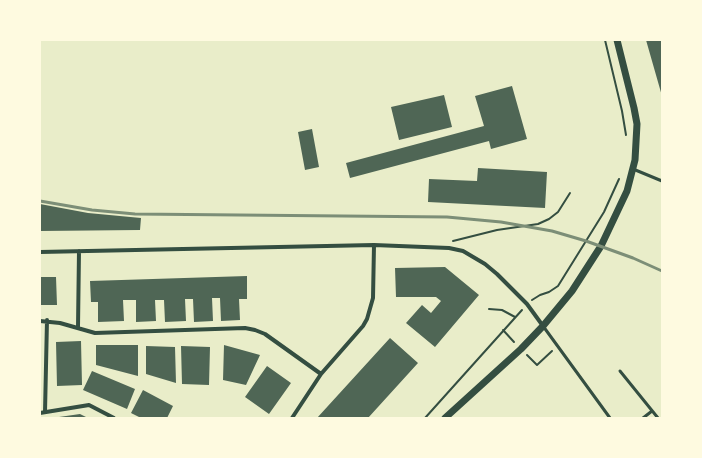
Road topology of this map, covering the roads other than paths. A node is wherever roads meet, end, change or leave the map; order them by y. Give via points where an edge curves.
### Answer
1 (617, 40) edge
2 (634, 169) junction
3 (662, 181) edge
4 (374, 245) junction
5 (79, 251) junction
6 (40, 252) edge
7 (40, 320) edge
8 (47, 320) junction
9 (543, 326) junction
10 (78, 327) junction
11 (620, 371) dead end
12 (321, 374) junction
13 (652, 411) junction
14 (42, 413) edge
15 (114, 418) edge
16 (292, 418) edge
17 (445, 418) edge
18 (610, 418) edge
19 (644, 418) edge
20 (658, 418) edge

1 - 2 street via 637,124
2 - 3 lane
2 - 9 street via 627,191 601,246 572,291
4 - 5 street
4 - 9 street via 449,248 462,252 498,274 527,304
4 - 12 street via 373,298 367,319
5 - 6 street
5 - 10 street
7 - 8 street
8 - 10 street
8 - 14 street
9 - 17 street
9 - 18 lane
10 - 12 street via 95,333 245,328 265,334
11 - 13 lane
12 - 16 street
13 - 19 lane
13 - 20 lane
14 - 15 street via 89,405

